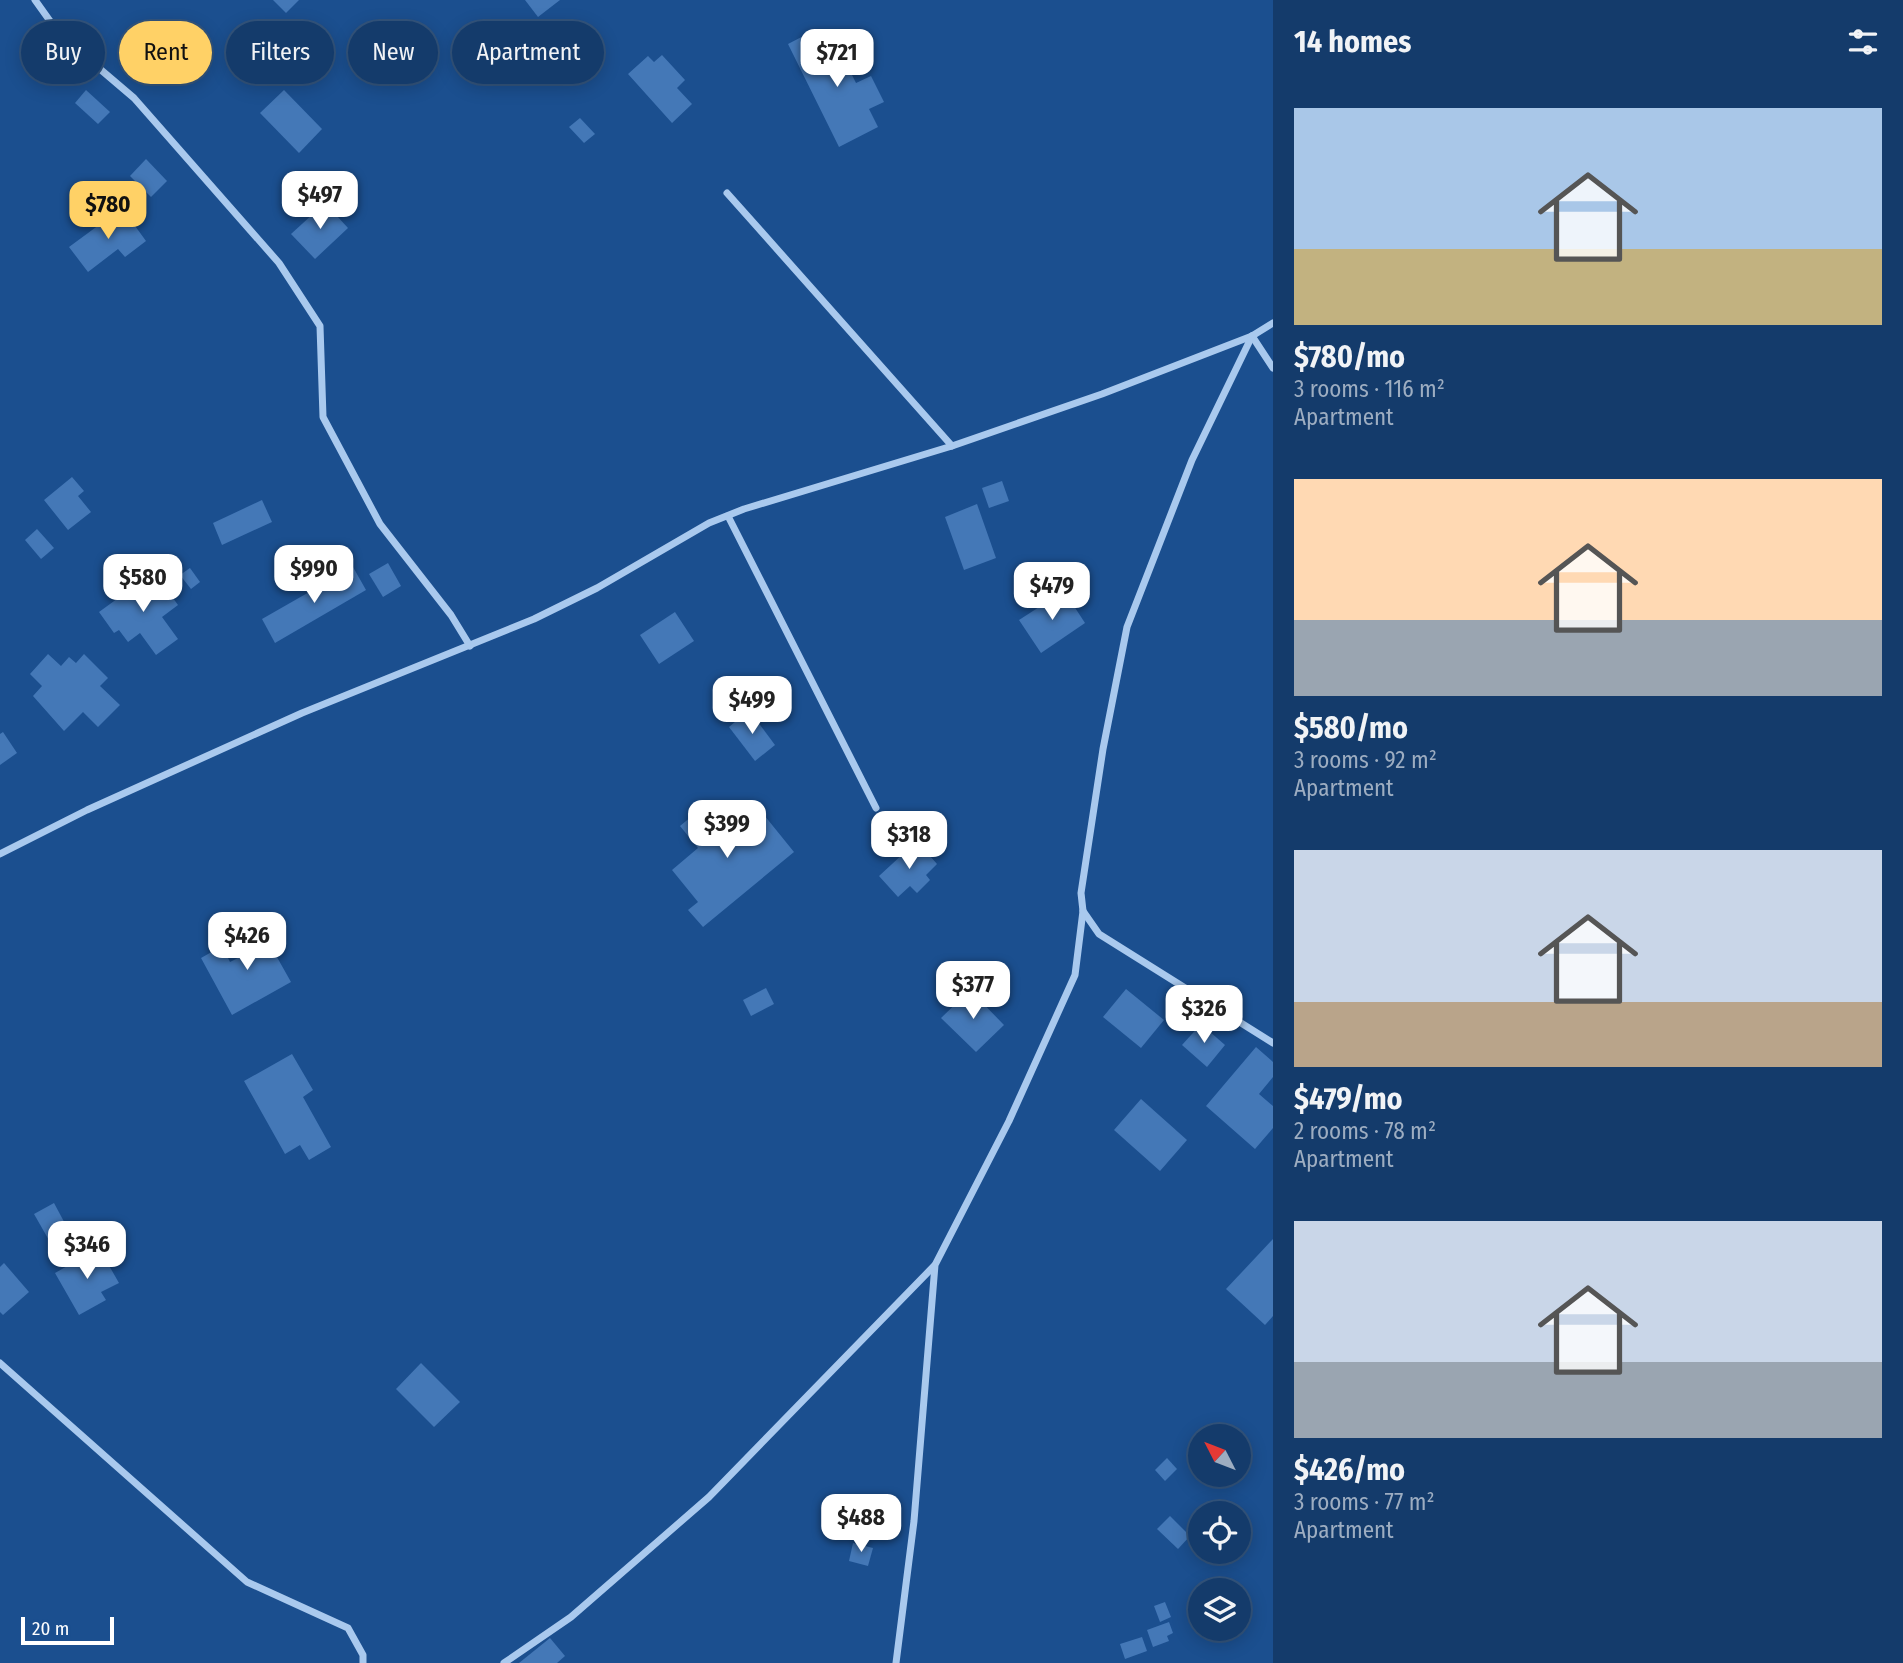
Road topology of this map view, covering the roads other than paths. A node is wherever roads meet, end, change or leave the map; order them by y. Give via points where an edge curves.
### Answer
1 (35, 0) edge
2 (727, 193) dead end
3 (1273, 323) edge
4 (1252, 336) junction
5 (1273, 368) edge
6 (952, 446) junction
7 (727, 516) junction
8 (470, 646) junction
9 (876, 808) dead end
10 (0, 853) edge
11 (1083, 911) junction
12 (1273, 1043) edge
13 (935, 1265) junction
14 (0, 1363) edge
15 (363, 1663) edge
16 (504, 1663) edge
17 (896, 1663) edge

1 - 8 street via 60,35 134,98 279,262 320,326 323,417 380,524
2 - 6 street
3 - 4 street
4 - 5 street
4 - 6 street
4 - 11 street via 1192,460 1127,627 1101,762 1081,893
6 - 7 street
7 - 8 street via 597,588
7 - 9 street
8 - 10 street via 302,713
11 - 12 street via 1099,934
11 - 13 street via 1075,975 1009,1121
13 - 16 street via 709,1497 571,1618
13 - 17 street via 914,1521
14 - 15 street via 247,1582 348,1628

